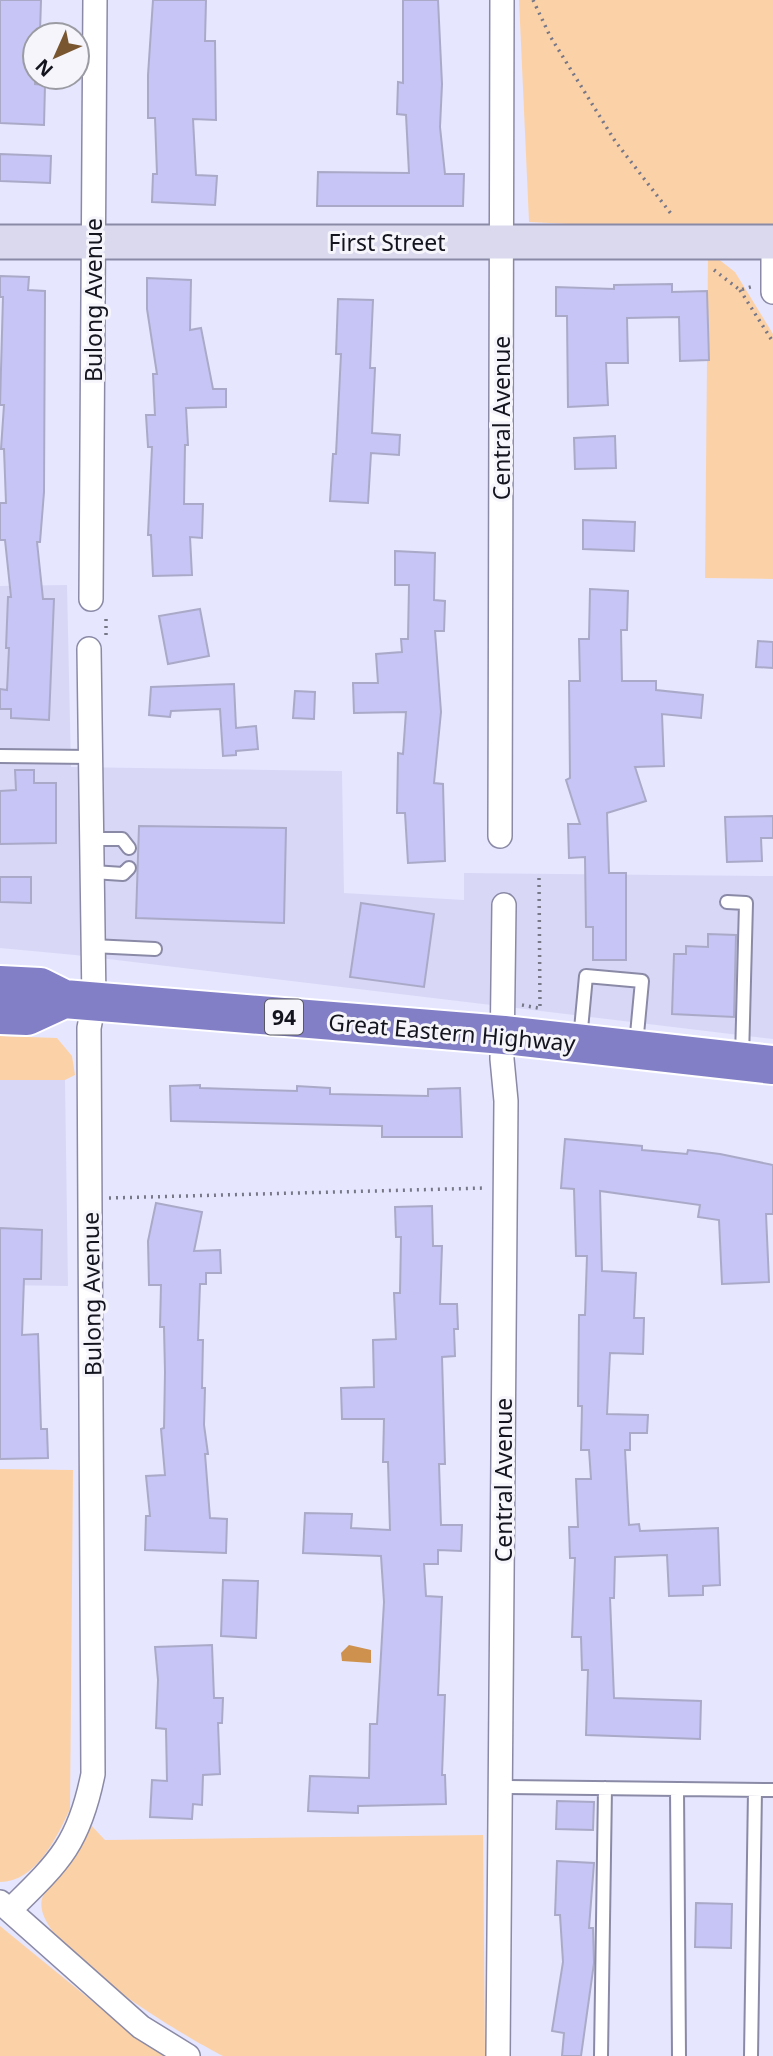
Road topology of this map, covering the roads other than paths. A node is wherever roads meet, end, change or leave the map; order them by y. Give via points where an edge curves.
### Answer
1 (94, 0) edge
2 (502, 0) edge
3 (0, 242) edge
4 (93, 242) junction
5 (501, 242) junction
6 (773, 242) edge
7 (772, 286) edge
8 (99, 607) road end
9 (97, 646) road end
10 (0, 756) edge
11 (91, 757) junction
12 (500, 836) dead end
13 (93, 839) junction
14 (130, 848) dead end
15 (129, 868) dead end
16 (93, 872) junction
17 (727, 902) dead end
18 (504, 905) dead end
19 (92, 946) junction
20 (155, 949) dead end
21 (0, 985) edge
22 (79, 1001) junction
23 (0, 1015) edge
24 (504, 1019) junction
25 (581, 1029) junction
26 (636, 1050) junction
27 (749, 1065) edge
28 (500, 1787) junction
29 (605, 1788) junction
30 (677, 1789) junction
31 (755, 1790) junction
32 (773, 1790) edge
33 (5, 1906) edge
34 (188, 2056) edge
35 (498, 2056) edge
36 (601, 2056) edge
37 (679, 2056) edge
38 (751, 2056) edge

1 - 4 street, Bulong Avenue
2 - 5 street, Central Avenue
3 - 4 street, First Street
4 - 5 street, First Street
4 - 8 street, Bulong Avenue
5 - 6 street, First Street
5 - 12 street, Central Avenue
6 - 7 street
9 - 11 street, Bulong Avenue
10 - 11 lane
11 - 13 street, Bulong Avenue
13 - 14 lane via 122,839
13 - 16 street, Bulong Avenue
15 - 16 lane via 123,874
16 - 19 street, Bulong Avenue
17 - 27 lane via 747,903
18 - 24 street, Central Avenue
19 - 20 lane
19 - 22 street, Bulong Avenue
21 - 22 highway, Great Eastern Highway / 94 via 40,987
22 - 23 highway, Great Eastern Highway / 94 via 27,1016
22 - 24 highway, Great Eastern Highway / 94
22 - 33 street, Bulong Avenue via 89,1028 93,1774 85,1814 59,1862
24 - 25 highway, Great Eastern Highway / 94
24 - 28 street, Central Avenue
25 - 26 highway, Great Eastern Highway / 94
25 - 26 lane via 586,976 642,981
26 - 27 highway, Great Eastern Highway / 94
28 - 29 lane
28 - 35 street, Central Avenue
29 - 30 lane
29 - 36 lane
30 - 31 lane
30 - 37 lane
31 - 32 lane
31 - 38 lane
33 - 34 street via 142,2027

